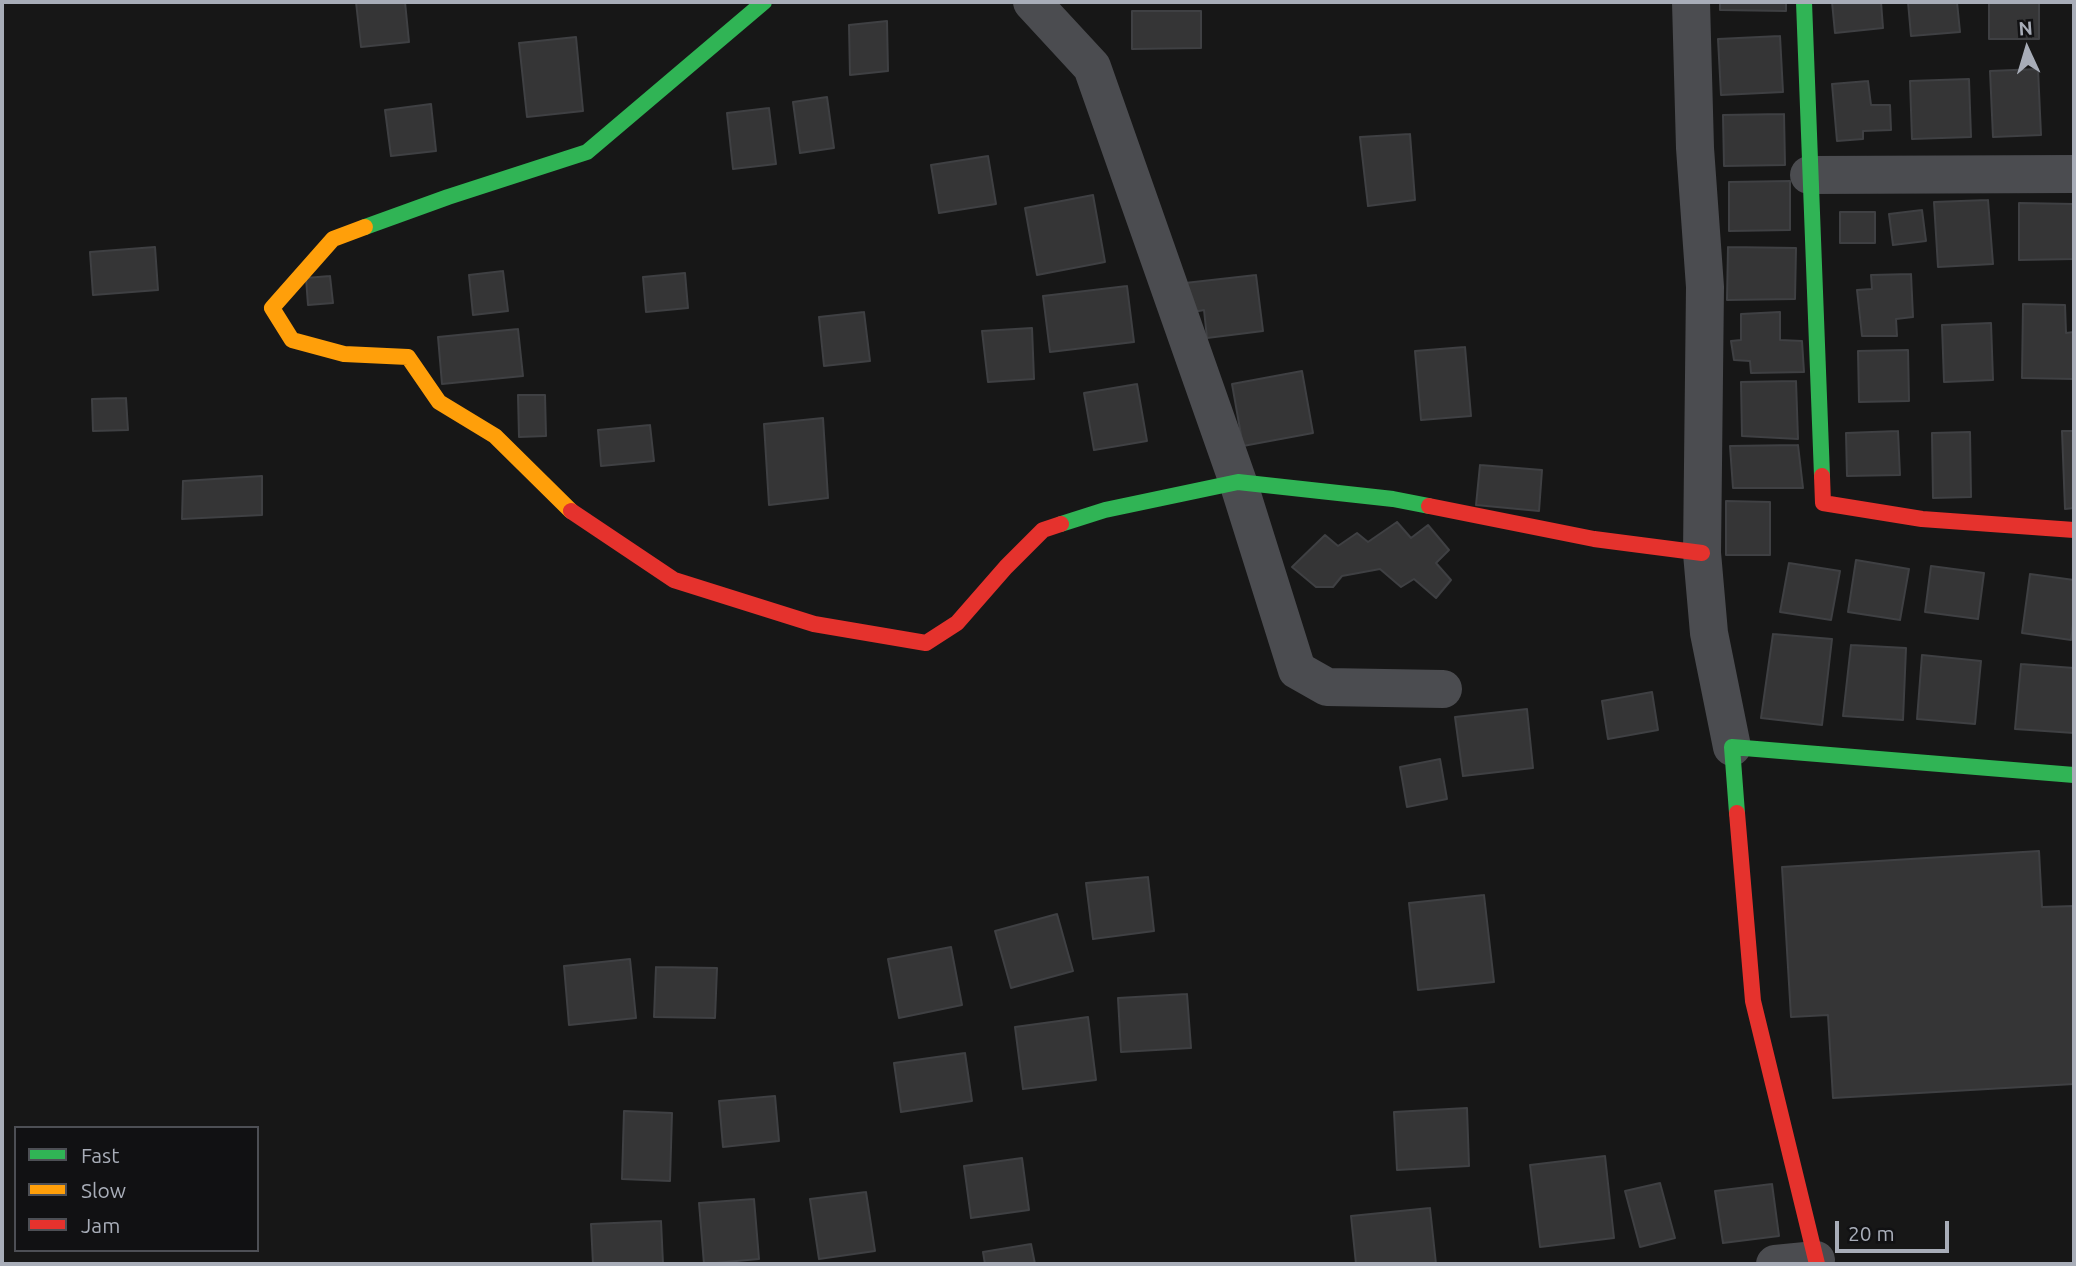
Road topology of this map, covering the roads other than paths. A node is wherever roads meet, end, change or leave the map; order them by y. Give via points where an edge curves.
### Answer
1 (764, 2) edge
2 (1032, 2) edge
3 (1691, 2) edge
4 (1804, 2) edge
5 (2074, 174) edge
6 (1809, 176) junction
7 (1238, 482) junction
8 (2074, 530) edge
9 (1702, 553) junction
10 (1443, 689) dead end
11 (1732, 747) junction
12 (2074, 775) edge
13 (1817, 1262) edge
14 (1775, 1264) edge

1 - 7 street via 587,152 333,239 272,308 292,340 344,354 408,357 439,401 495,436 566,508 674,580 814,624 926,643 957,623 1043,530 1105,510
2 - 7 street via 1092,67
3 - 9 street via 1705,287
4 - 6 street
5 - 6 street
6 - 8 street via 1823,503 1922,519
7 - 9 street via 1393,499 1594,539
7 - 10 street via 1297,670 1327,687
9 - 11 street via 1709,633
11 - 12 street
11 - 13 street via 1753,1001
13 - 14 street

